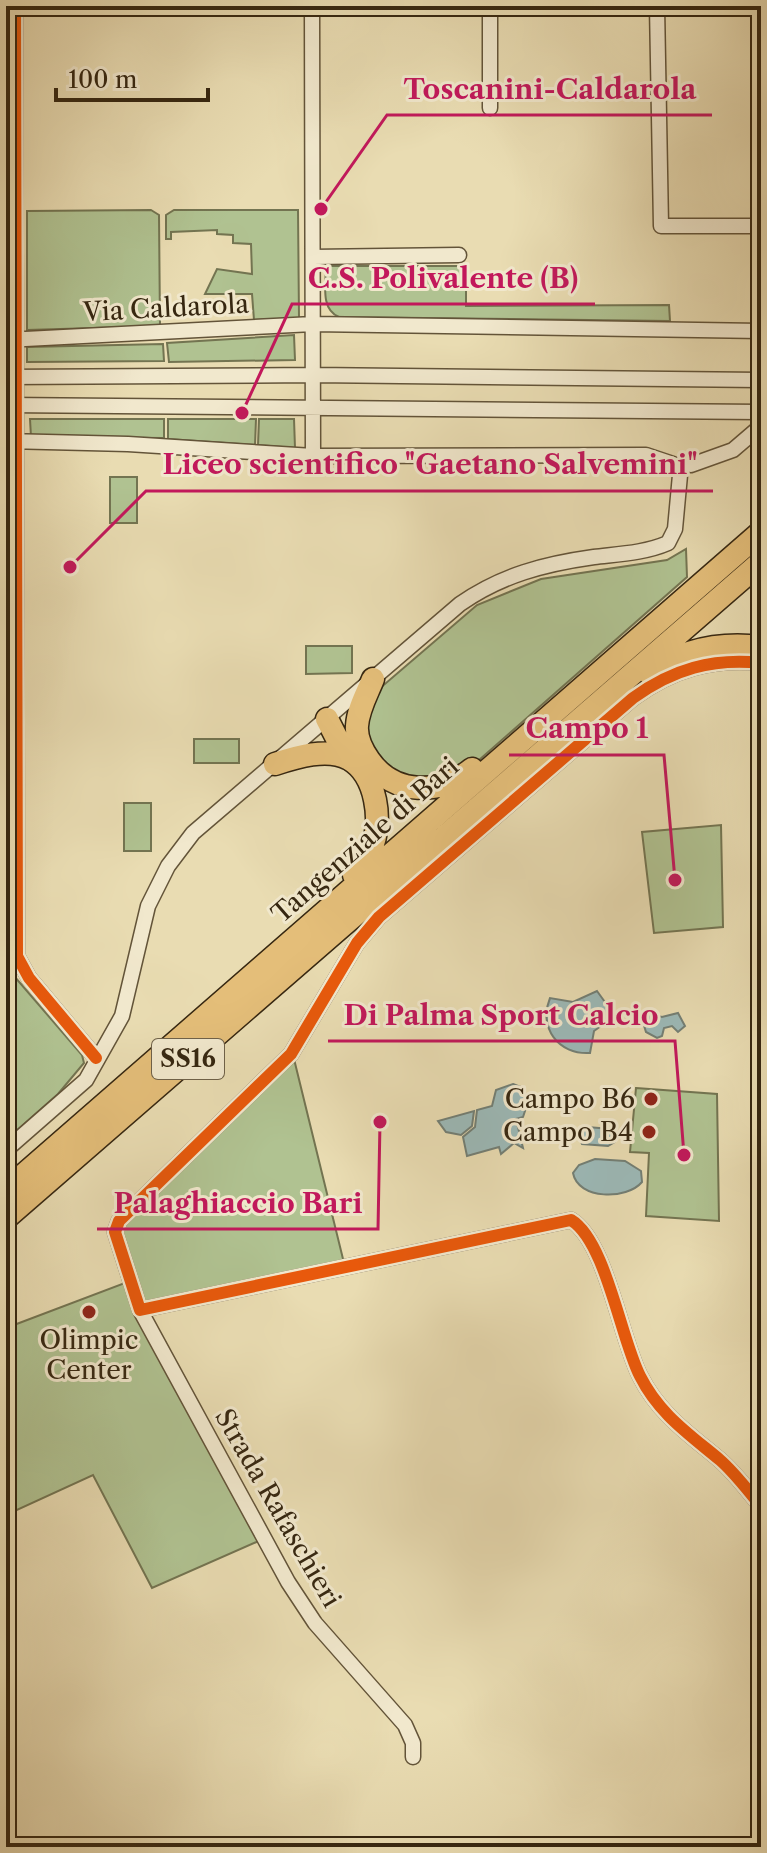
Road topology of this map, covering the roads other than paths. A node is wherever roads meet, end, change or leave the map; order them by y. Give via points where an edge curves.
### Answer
1 (15, 6) edge
2 (312, 6) edge
3 (490, 6) edge
4 (657, 6) edge
5 (490, 108) dead end
6 (12, 194) edge
7 (761, 226) edge
8 (459, 255) dead end
9 (313, 257) junction
10 (313, 324) junction
11 (761, 331) edge
12 (12, 339) edge
13 (314, 375) junction
14 (12, 377) edge
15 (761, 380) edge
16 (12, 405) edge
17 (313, 407) junction
18 (761, 412) edge
19 (761, 426) edge
20 (11, 442) edge
21 (313, 456) junction
22 (681, 468) junction
23 (761, 532) edge
24 (12, 543) edge
25 (761, 562) edge
26 (761, 647) edge
27 (761, 663) edge
28 (373, 679) junction
29 (568, 714) junction
30 (327, 719) junction
31 (353, 749) junction
32 (275, 764) junction
33 (335, 904) junction
34 (96, 1058) junction
35 (6, 1150) edge
36 (6, 1190) edge
37 (6, 1218) edge
38 (140, 1310) junction
39 (761, 1506) edge
40 (413, 1757) dead end

1 - 6 street
2 - 9 street
3 - 5 street
4 - 7 street via 661,226
6 - 12 street
8 - 9 street
9 - 10 street
10 - 11 street, Via Caldarola
10 - 12 street, Via Caldarola
10 - 13 street
12 - 14 street
13 - 14 street
13 - 15 street
13 - 17 street
14 - 16 street
16 - 17 street
16 - 20 street
17 - 18 street
17 - 21 street
19 - 22 street via 733,450
20 - 21 street
20 - 24 street
21 - 22 street via 646,455
22 - 28 street via 675,529 668,543 653,550 564,561 498,580 460,604
23 - 29 highway, Tangenziale di Bari / SS16
24 - 34 street via 17,956
25 - 29 highway, Tangenziale di Bari / SS16
26 - 29 highway via 717,647 666,661 625,692
27 - 38 street, Strada Rafaschieri via 702,664 646,688 367,930 291,1054 116,1226
28 - 30 street
28 - 31 highway
29 - 31 highway via 445,786 413,788 393,781
29 - 33 highway, Tangenziale di Bari / SS16
29 - 37 highway, Tangenziale di Bari / SS16
30 - 31 highway via 344,725
30 - 32 street
31 - 32 highway
31 - 33 highway via 376,803 377,828 371,851
32 - 34 street via 193,833 168,866 148,906 122,1016
33 - 36 highway, Tangenziale di Bari / SS16
34 - 35 street via 86,1080
38 - 39 street via 571,1220 586,1235 651,1396
38 - 40 street, Strada Rafaschieri via 293,1592 405,1725

